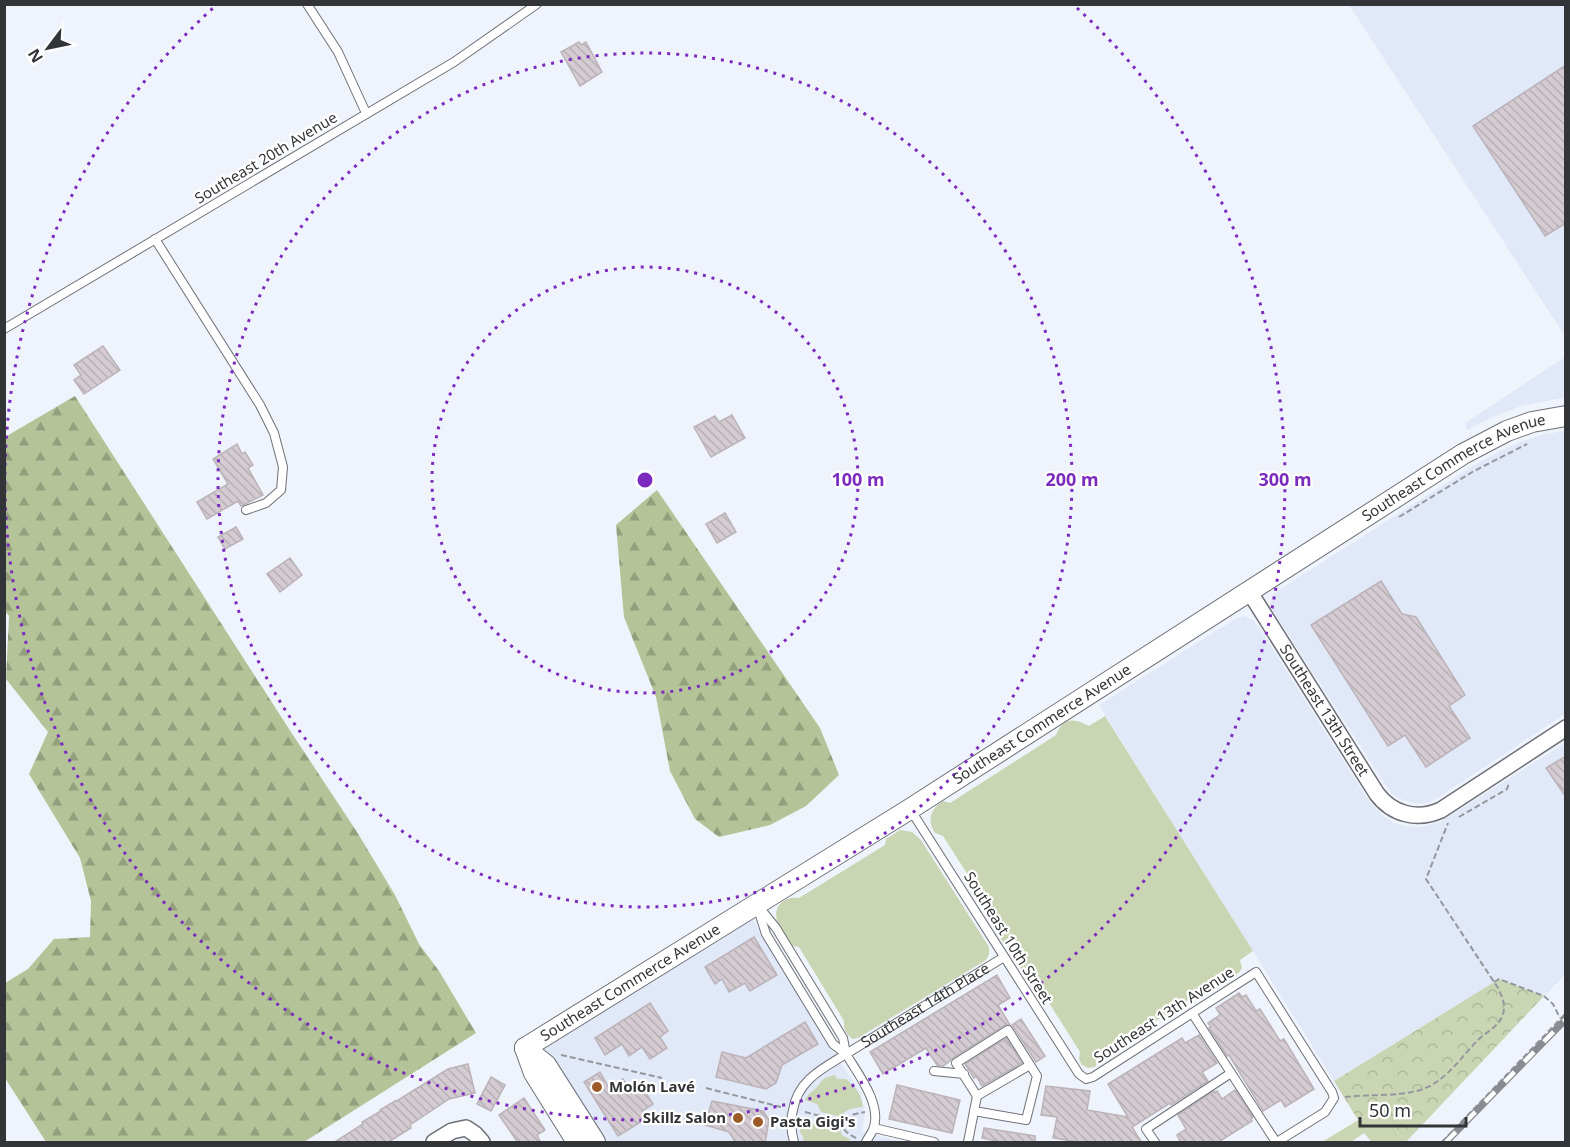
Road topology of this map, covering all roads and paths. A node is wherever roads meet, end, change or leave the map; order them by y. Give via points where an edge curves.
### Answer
1 (307, 4) edge
2 (537, 4) edge
3 (366, 113) junction
4 (155, 239) junction
5 (4, 329) edge
6 (1566, 416) edge
7 (1527, 444) dead end
8 (246, 510) dead end
9 (1394, 520) dead end
10 (1249, 591) junction
11 (1566, 728) edge
12 (910, 809) junction
13 (1441, 810) junction
14 (756, 904) junction
15 (1004, 957) junction
16 (1494, 982) junction
17 (1192, 1013) junction
18 (1566, 1014) edge
19 (1561, 1018) junction
20 (525, 1048) junction
21 (846, 1054) junction
22 (558, 1055) dead end
23 (1030, 1065) junction
24 (934, 1071) dead end
25 (1232, 1073) junction
26 (964, 1074) junction
27 (662, 1078) dead end
28 (1086, 1079) joint
29 (705, 1088) dead end
30 (977, 1096) junction
31 (1334, 1098) junction
32 (793, 1109) junction
33 (865, 1112) dead end
34 (974, 1112) junction
35 (844, 1122) junction
36 (874, 1128) junction
37 (862, 1141) edge
38 (434, 1143) edge
39 (482, 1143) edge
40 (577, 1143) edge
41 (595, 1143) edge
42 (794, 1143) edge
43 (934, 1143) edge
44 (968, 1143) edge
45 (1155, 1143) edge
46 (1277, 1143) edge
47 (1442, 1143) edge

1 - 3 lane via 338,52
2 - 3 lane, Southeast 20th Avenue via 454,62
3 - 4 lane, Southeast 20th Avenue
4 - 5 lane, Southeast 20th Avenue
4 - 8 lane via 260,405 274,434 283,467 281,490 266,503
6 - 10 street, Southeast Commerce Avenue via 1532,422 1482,443
7 - 9 path
10 - 12 street, Southeast Commerce Avenue
10 - 13 street, Southeast 13th Street via 1377,794 1400,812 1423,815
11 - 13 street
12 - 14 street, Southeast Commerce Avenue
12 - 15 lane, Southeast 10th Street
13 - 16 path via 1448,823 1426,879
14 - 20 street, Southeast Commerce Avenue
14 - 21 lane via 776,928 843,1038
15 - 21 lane, Southeast 14th Place
15 - 28 lane, Southeast 10th Street via 1079,1074
16 - 19 path via 1499,979 1544,996
16 - 31 path via 1505,1003 1497,1026 1438,1080 1421,1090
17 - 25 lane
17 - 28 lane, Southeast 13th Avenue
17 - 31 lane, Southeast 13th Avenue via 1256,972
18 - 19 path
19 - 47 path
20 - 40 street via 534,1073
20 - 41 street via 546,1065
21 - 32 lane, Southeast 14th Place via 808,1079
21 - 36 lane via 868,1092 875,1111
22 - 27 path
23 - 26 lane via 1008,1030 956,1063
23 - 30 lane
23 - 34 lane via 1037,1076 1026,1120
24 - 26 lane
25 - 45 lane via 1146,1129
25 - 46 lane
26 - 30 lane
29 - 32 path
30 - 34 lane
31 - 46 lane via 1325,1112
32 - 35 path
32 - 42 lane
33 - 35 path via 848,1116
34 - 44 lane
35 - 37 path via 844,1131
36 - 37 lane
36 - 43 lane
38 - 39 street via 452,1131 466,1128

